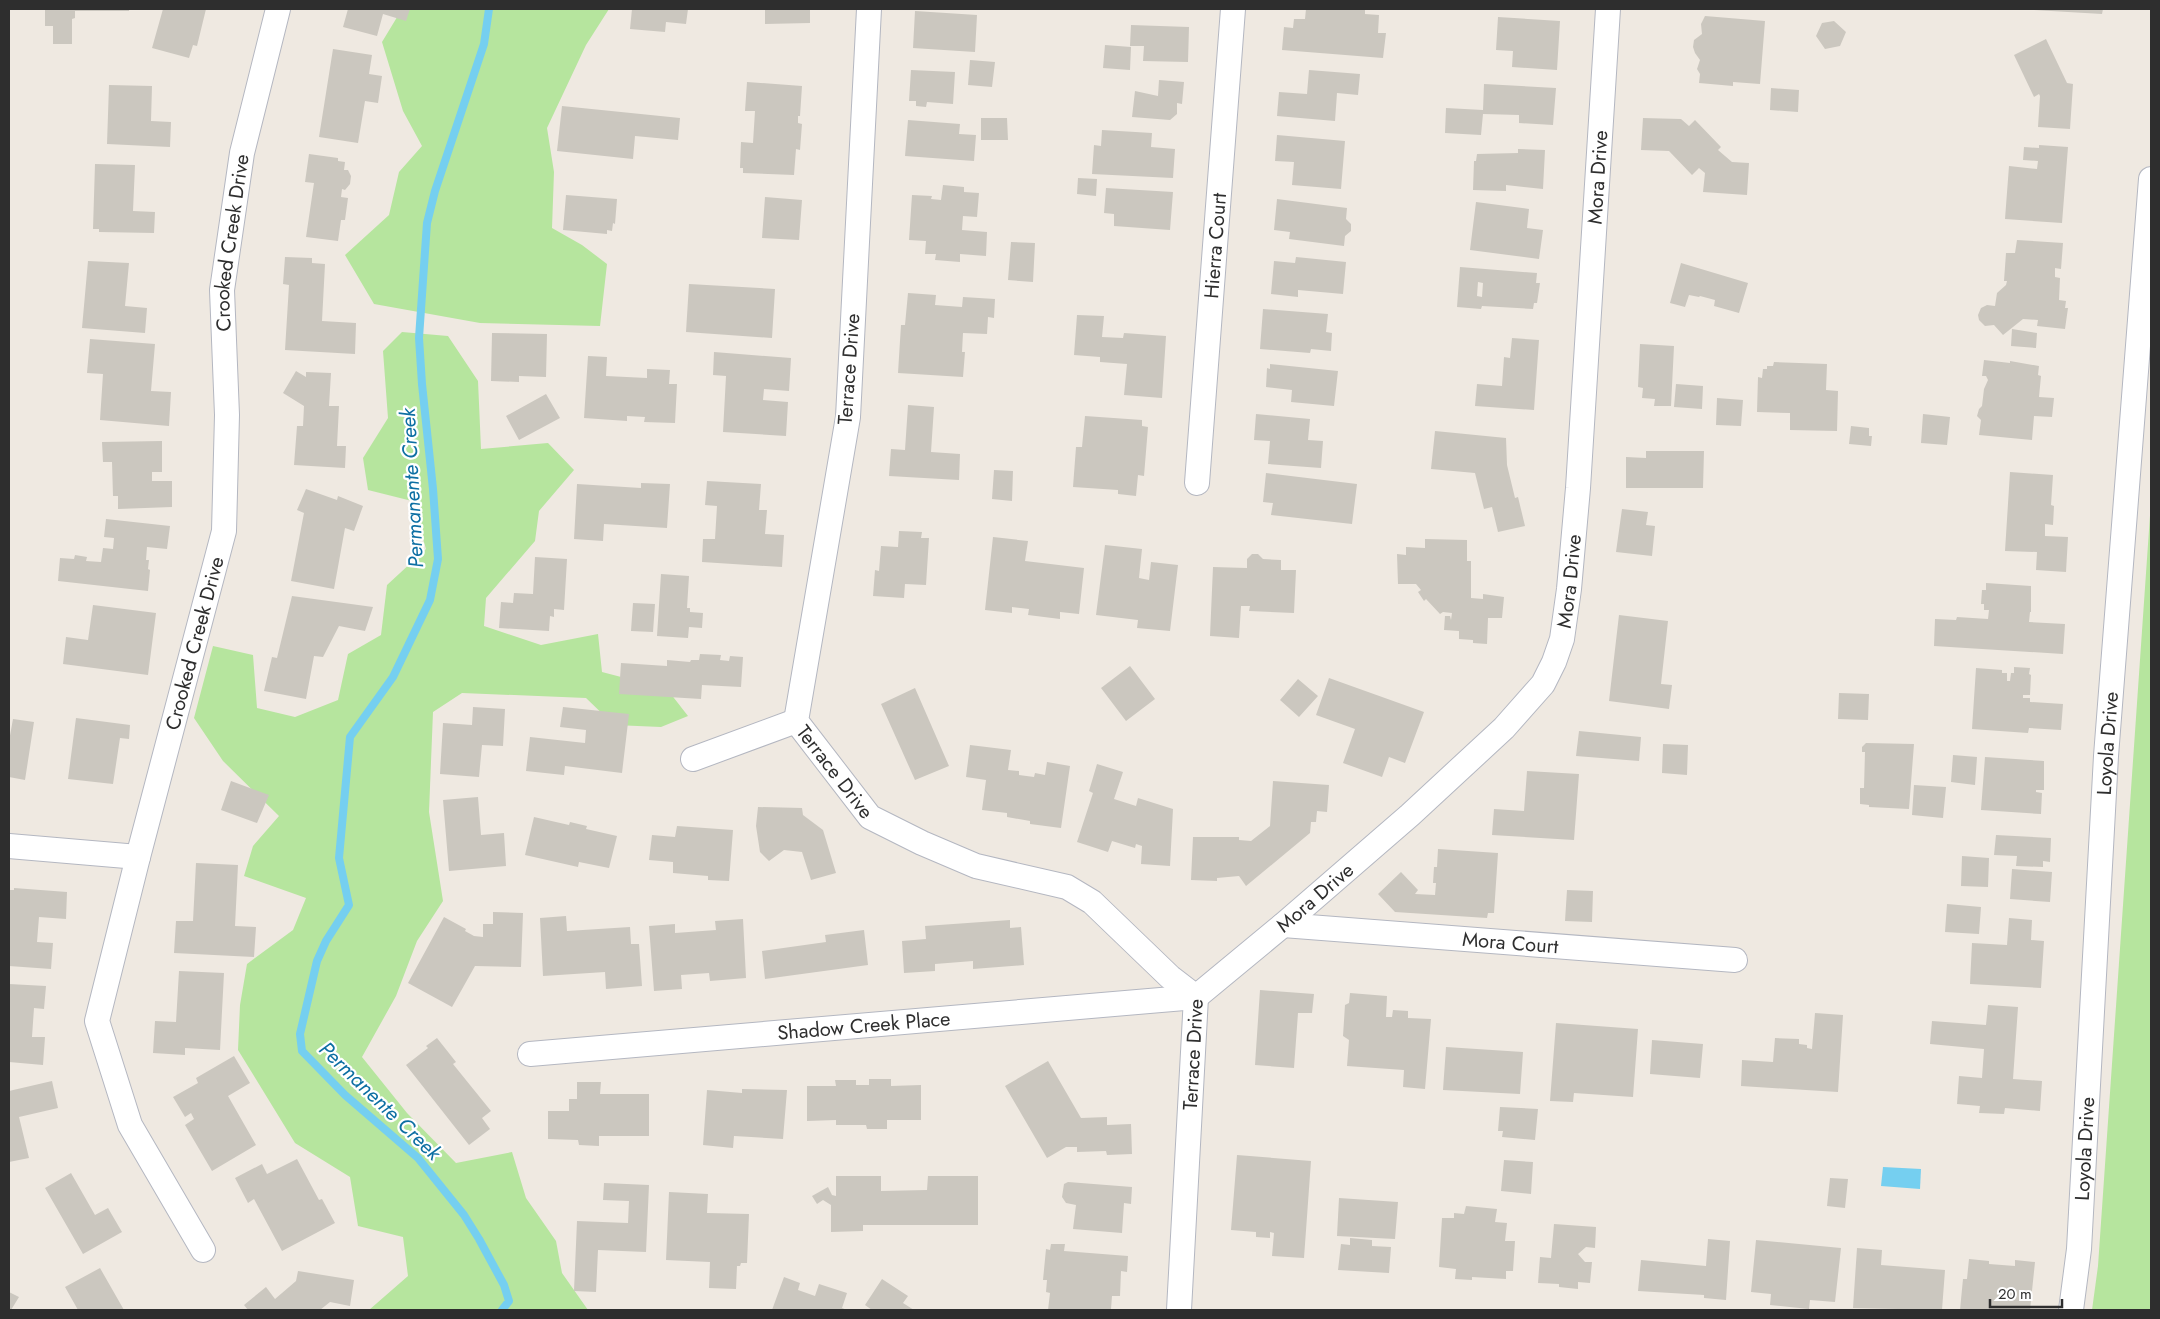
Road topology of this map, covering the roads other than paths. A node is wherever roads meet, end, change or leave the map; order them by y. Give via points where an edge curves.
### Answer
1 (278, 9) edge
2 (869, 9) edge
3 (1233, 9) edge
4 (1608, 9) edge
5 (2151, 179) edge
6 (1197, 483) dead end
7 (796, 721) junction
8 (693, 759) dead end
9 (9, 846) edge
10 (138, 858) junction
11 (1283, 925) junction
12 (1736, 960) dead end
13 (1196, 997) junction
14 (530, 1054) dead end
15 (203, 1250) dead end
16 (1179, 1310) edge
17 (2071, 1310) edge

1 - 10 street, Crooked Creek Drive via 242,153 222,290 227,415 224,531
2 - 7 street, Terrace Drive via 848,417
3 - 6 street, Hierra Court
4 - 11 street, Mora Drive via 1579,478 1562,639 1543,684 1504,728
5 - 17 street, Loyola Drive via 2106,756 2079,1249
7 - 8 street
7 - 13 street, Terrace Drive via 870,816 976,866 1067,887 1092,902 1170,977
9 - 10 street
10 - 15 street, Crooked Creek Drive via 97,1021 130,1125
11 - 12 street, Mora Court
11 - 13 street, Mora Drive
13 - 14 street, Shadow Creek Place
13 - 16 street, Terrace Drive

